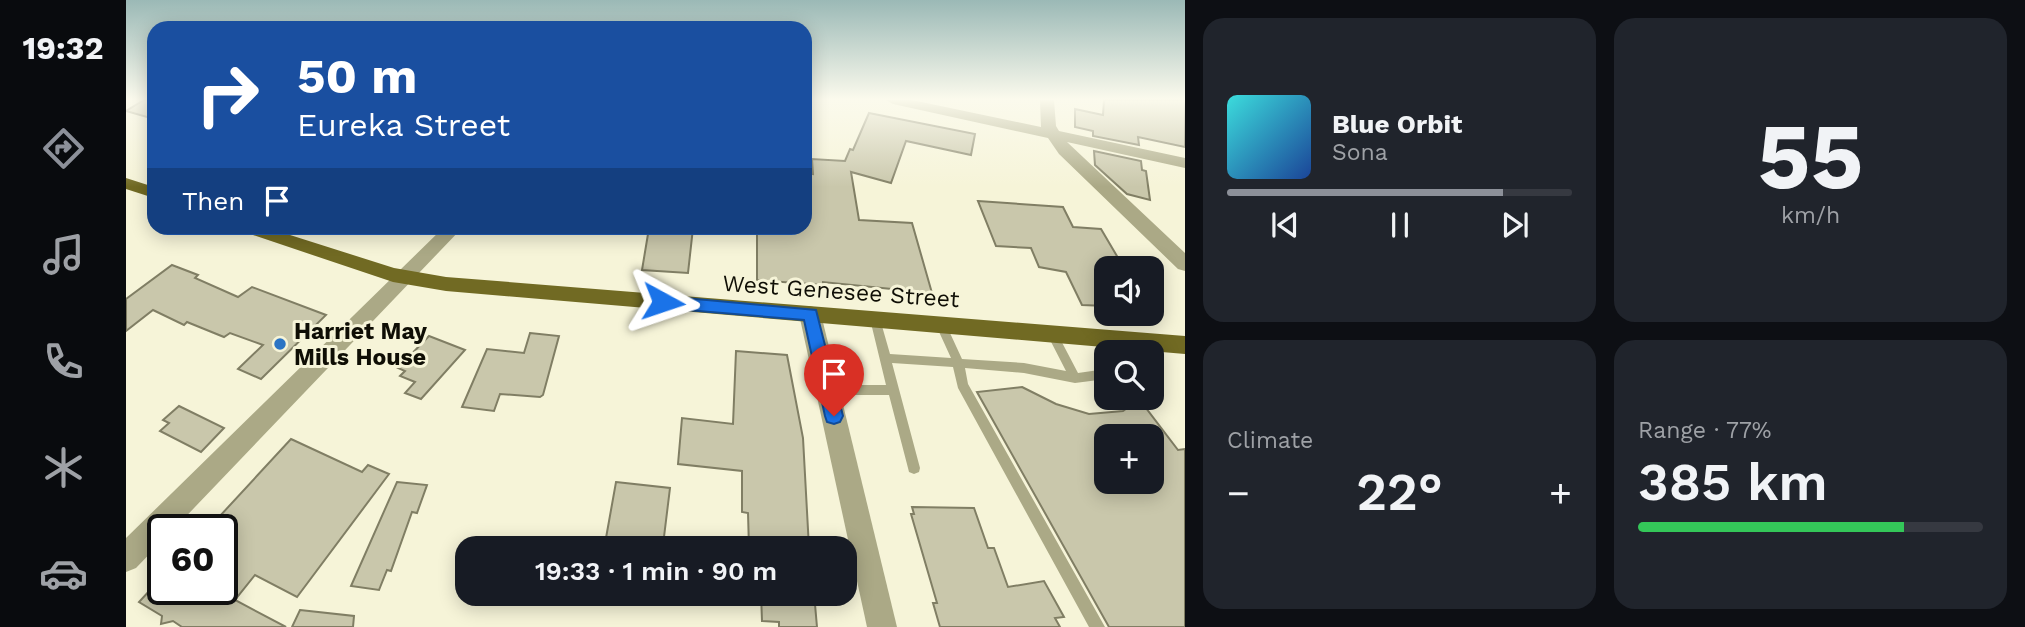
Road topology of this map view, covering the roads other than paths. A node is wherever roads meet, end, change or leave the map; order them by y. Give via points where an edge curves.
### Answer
1 (1026, 129) edge
2 (1049, 129) edge
3 (1052, 135) junction
4 (1185, 163) edge
5 (126, 183) edge
6 (147, 190) edge
7 (272, 235) edge
8 (446, 235) edge
9 (1185, 264) edge
10 (404, 277) junction
11 (810, 314) junction
12 (875, 319) junction
13 (940, 323) junction
14 (1052, 334) junction
15 (1185, 345) edge
16 (885, 358) junction
17 (958, 362) junction
18 (1094, 376) edge
19 (1075, 379) junction
20 (828, 390) junction
21 (893, 390) junction
22 (914, 468) dead end
23 (126, 558) edge
24 (882, 627) edge
25 (1097, 627) edge

1 - 3 street
2 - 3 street
3 - 4 street
3 - 9 street via 1094,181
5 - 6 main road
7 - 10 main road, West Genesee Street
8 - 10 street
10 - 11 main road, West Genesee Street
10 - 23 street
11 - 12 main road, West Genesee Street
11 - 20 street
12 - 13 main road, West Genesee Street
12 - 16 lane
13 - 14 main road, West Genesee Street
13 - 17 lane
14 - 15 main road, West Genesee Street
14 - 19 lane
16 - 17 lane
16 - 21 lane
17 - 19 lane via 1024,368
17 - 25 lane via 962,385
18 - 19 lane
20 - 21 lane
20 - 24 street
21 - 22 lane

